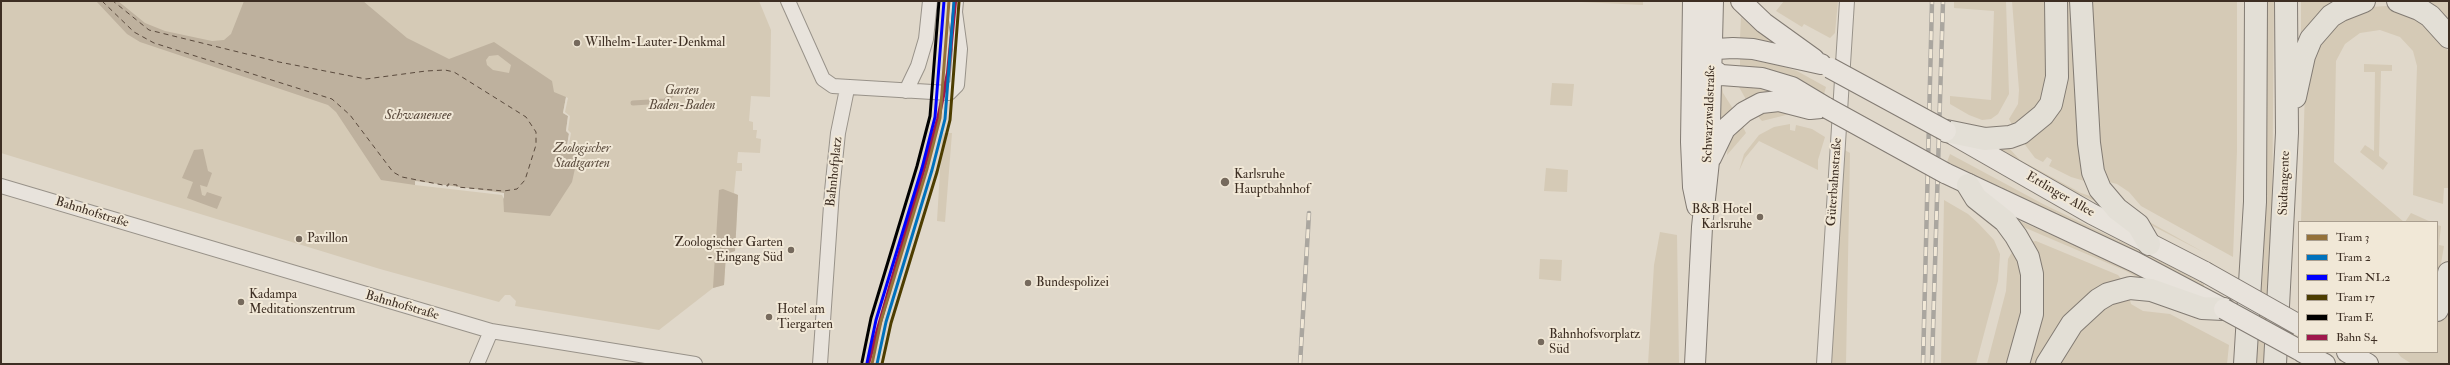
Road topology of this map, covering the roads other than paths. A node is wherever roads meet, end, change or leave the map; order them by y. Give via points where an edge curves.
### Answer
1 (788, 1) edge
2 (930, 1) edge
3 (956, 1) edge
4 (1693, 1) edge
5 (1713, 1) edge
6 (1741, 1) edge
7 (1848, 1) edge
8 (2056, 1) edge
9 (2080, 1) edge
10 (2286, 1) edge
11 (2364, 1) edge
12 (2398, 1) edge
13 (2255, 4) edge
14 (1691, 34) junction
15 (2449, 37) edge
16 (1707, 60) junction
17 (1825, 66) junction
18 (1691, 79) junction
19 (847, 88) junction
20 (906, 91) junction
21 (1827, 108) junction
22 (1946, 131) junction
23 (2286, 133) junction
24 (1709, 161) junction
25 (1968, 185) junction
26 (1, 186) edge
27 (1702, 227) junction
28 (2149, 244) junction
29 (2449, 273) edge
30 (2202, 303) junction
31 (2438, 308) edge
32 (2224, 309) joint
33 (2298, 324) edge
34 (491, 331) junction
35 (2298, 349) edge
36 (2304, 353) edge
37 (2349, 353) edge
38 (477, 364) edge
39 (695, 364) edge
40 (820, 364) edge
41 (1695, 364) edge
42 (1824, 364) edge
43 (2018, 364) edge
44 (2047, 364) edge
45 (2245, 364) edge
46 (2275, 364) edge
47 (2325, 364) edge
48 (2368, 364) edge

1 - 19 street via 823,79 833,86
2 - 20 street via 926,39 918,66
3 - 20 street via 960,49 957,85 949,93
4 - 14 main road, Schwarzwaldstraße
5 - 16 main road, Schwarzwaldstraße
6 - 17 main road via 1764,23
7 - 42 street, Güterbahnstraße
8 - 22 highway via 2057,78 2051,104 2043,115 2021,133 2010,137 1985,139
9 - 28 highway via 2089,143 2094,172 2100,189 2117,208 2138,225
10 - 23 highway, Südtangente
11 - 23 highway via 2331,16 2311,39 2304,56
12 - 15 highway via 2430,16
13 - 45 highway via 2254,202
14 - 16 main road
14 - 18 main road, Schwarzwaldstraße
16 - 17 main road via 1723,48 1753,49
16 - 18 main road
16 - 21 main road, Ettlinger Allee via 1721,75 1777,82 1797,90
16 - 24 main road, Schwarzwaldstraße
17 - 22 main road, Ettlinger Allee, bridge
18 - 27 main road, Schwarzwaldstraße via 1693,187
19 - 20 street
19 - 40 street, Bahnhofplatz via 838,133 832,191
21 - 24 main road via 1810,109 1779,101 1761,103 1744,112 1725,129
21 - 25 main road, Ettlinger Allee, bridge
22 - 28 main road, Ettlinger Allee
23 - 46 highway, Südtangente
24 - 27 main road, Schwarzwaldstraße
25 - 30 main road, Ettlinger Allee via 2135,262
25 - 43 highway via 1976,198 2005,220 2028,257 2033,292 2032,314
26 - 34 street, Bahnhofstraße
27 - 41 main road, Schwarzwaldstraße
28 - 33 main road, Ettlinger Allee, bridge
29 - 31 highway
30 - 32 highway
30 - 44 highway via 2151,290 2130,288 2108,294 2072,324
32 - 35 main road, bridge
34 - 38 street
34 - 39 street, Bahnhofstraße
36 - 47 main road
37 - 48 main road

